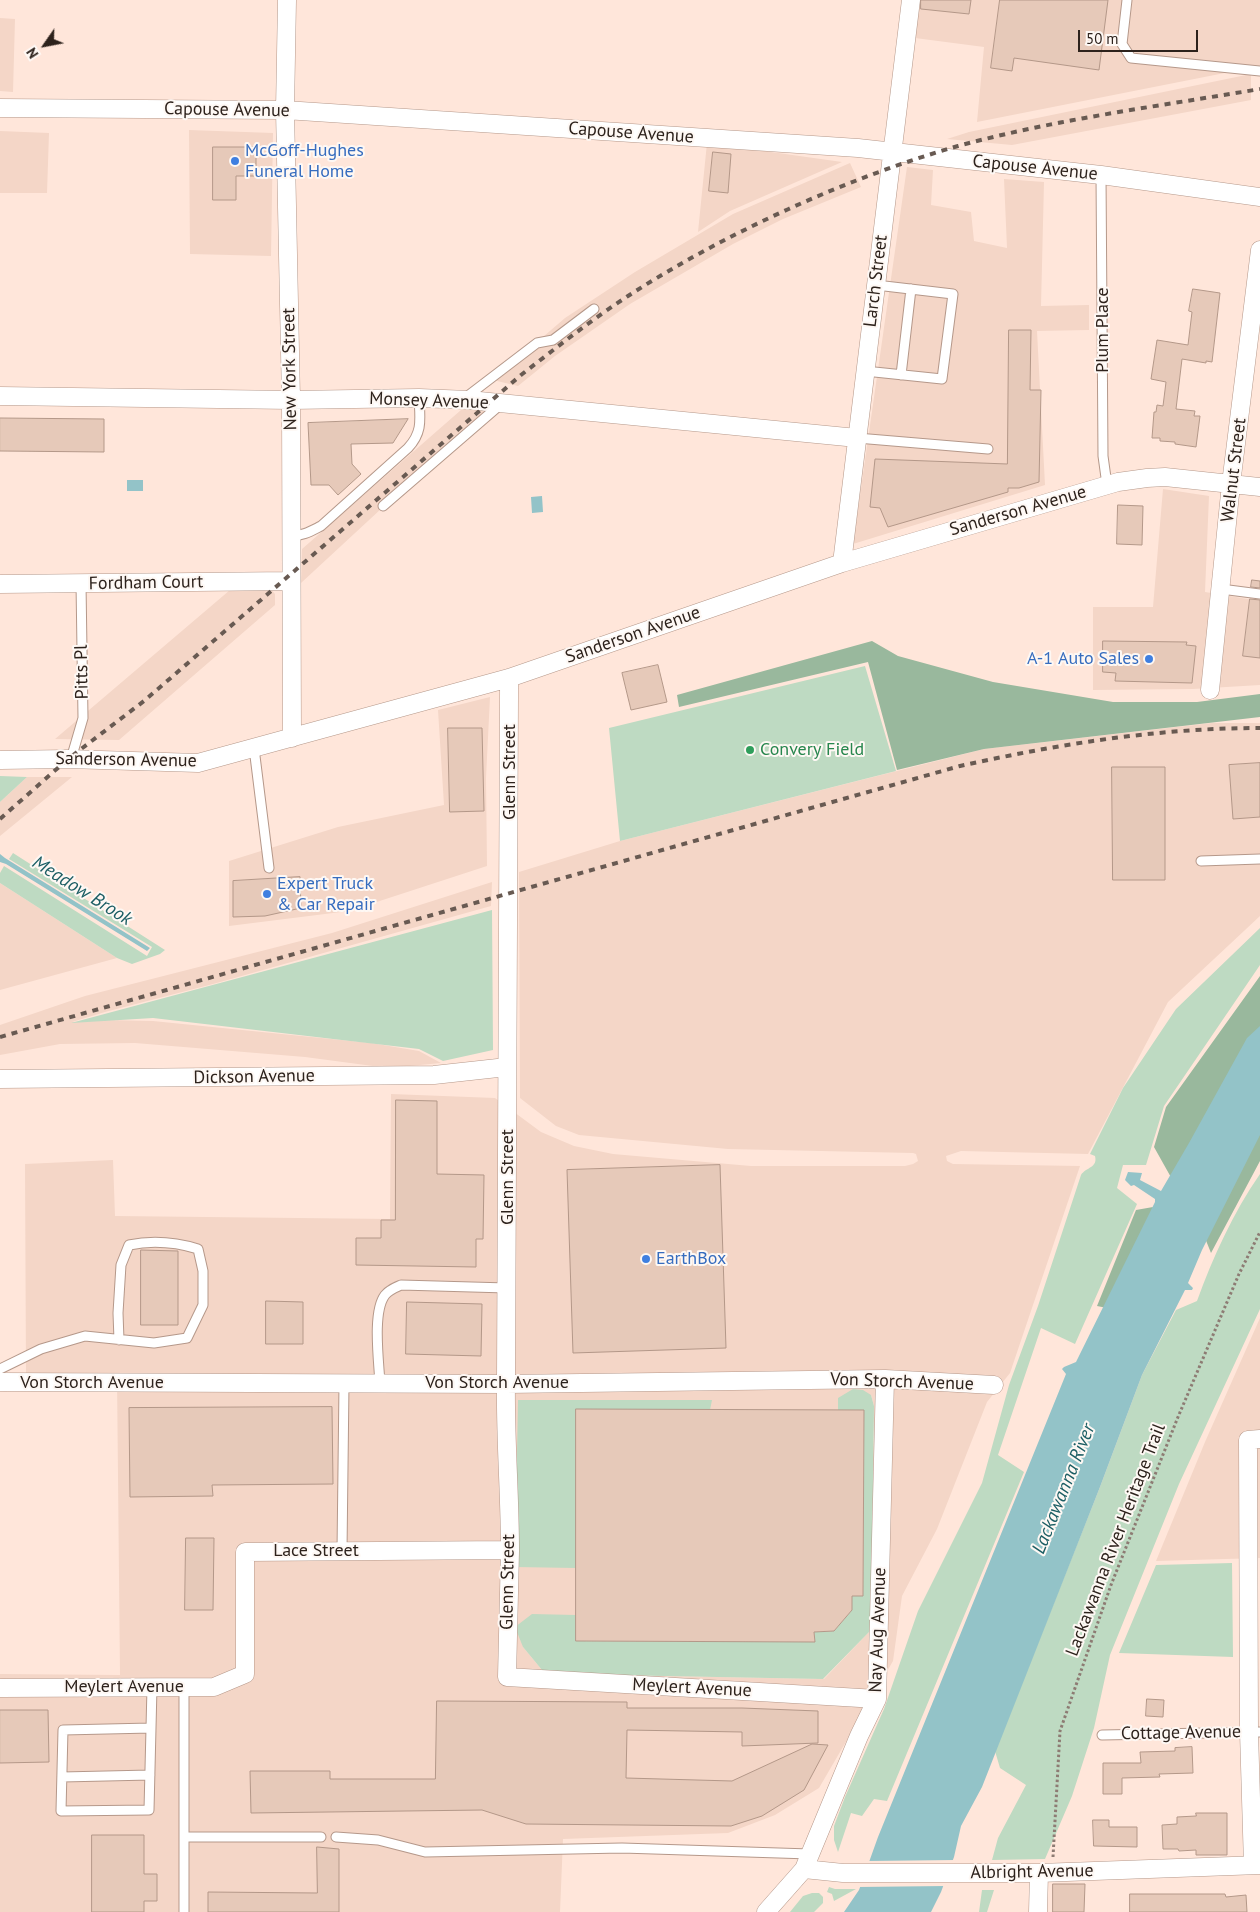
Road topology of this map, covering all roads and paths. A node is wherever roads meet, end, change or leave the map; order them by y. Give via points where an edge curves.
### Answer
1 (286, 0) edge
2 (911, 0) edge
3 (1127, 0) edge
4 (1260, 71) edge
5 (0, 108) edge
6 (285, 110) junction
7 (892, 152) junction
8 (1101, 175) junction
9 (1260, 197) edge
10 (1260, 250) edge
11 (876, 285) junction
12 (911, 289) junction
13 (594, 309) dead end
14 (1255, 342) edge
15 (866, 371) junction
16 (901, 375) junction
17 (0, 396) edge
18 (420, 398) junction
19 (291, 400) junction
20 (462, 400) junction
21 (501, 404) junction
22 (857, 438) junction
23 (988, 449) dead end
24 (1231, 484) junction
25 (1107, 485) junction
26 (1260, 487) edge
27 (383, 506) dead end
28 (292, 536) junction
29 (842, 563) junction
30 (291, 581) junction
31 (81, 583) junction
32 (0, 584) edge
33 (1221, 589) junction
34 (1260, 594) edge
35 (509, 678) junction
36 (1210, 690) dead end
37 (292, 738) junction
38 (254, 748) junction
39 (71, 759) junction
40 (0, 760) edge
41 (1260, 859) edge
42 (1201, 861) dead end
43 (269, 868) dead end
44 (507, 1067) junction
45 (0, 1080) edge
46 (1260, 1232) edge
47 (507, 1288) junction
48 (120, 1340) junction
49 (0, 1369) edge
50 (885, 1379) junction
51 (0, 1382) edge
52 (344, 1384) junction
53 (380, 1384) junction
54 (506, 1384) junction
55 (994, 1385) dead end
56 (1254, 1440) edge
57 (510, 1550) junction
58 (342, 1551) junction
59 (245, 1674) joint
60 (507, 1677) joint
61 (184, 1686) junction
62 (152, 1687) junction
63 (0, 1688) edge
64 (877, 1699) junction
65 (151, 1728) junction
66 (1254, 1732) edge
67 (1102, 1735) dead end
68 (150, 1775) junction
69 (62, 1777) junction
70 (184, 1837) junction
71 (321, 1837) dead end
72 (336, 1837) dead end
73 (807, 1861) junction
74 (1256, 1865) edge
75 (1046, 1872) junction
76 (184, 1912) edge
77 (766, 1912) edge
78 (1038, 1912) edge

1 - 6 street, New York Street
2 - 7 street, Larch Street
3 - 4 lane via 1122,44 1131,58
5 - 6 street, Capouse Avenue
6 - 7 street, Capouse Avenue
6 - 19 street, New York Street
7 - 8 street, Capouse Avenue
7 - 11 street, Larch Street
8 - 9 street, Capouse Avenue
8 - 25 lane, Plum Place
10 - 14 street, Walnut Street
11 - 12 lane
11 - 15 street, Larch Street
12 - 16 lane
12 - 16 lane via 953,294 942,380
13 - 20 lane via 552,340 537,343
14 - 24 street, Walnut Street
15 - 16 lane
15 - 22 street, Larch Street
17 - 19 street, Monsey Avenue
18 - 19 street, Monsey Avenue
18 - 20 street, Monsey Avenue
18 - 28 lane via 418,434 408,448 321,526 309,533
19 - 28 street, New York Street
20 - 21 street, Monsey Avenue
21 - 22 street, Monsey Avenue
21 - 27 lane
22 - 23 lane
22 - 29 street, Larch Street
24 - 25 street, Sanderson Avenue via 1165,477
24 - 26 street, Sanderson Avenue
24 - 33 street, Walnut Street
25 - 29 street, Sanderson Avenue
28 - 30 street, New York Street
29 - 35 street, Sanderson Avenue
30 - 31 street, Fordham Court
30 - 37 street, New York Street
31 - 32 street, Fordham Court
31 - 39 lane, Pitts Pl via 83,718
33 - 34 lane
33 - 36 street, Walnut Street
35 - 37 street, Sanderson Avenue
35 - 44 street, Glenn Street
37 - 38 street, Sanderson Avenue
38 - 39 street, Sanderson Avenue via 198,763
38 - 43 lane
39 - 40 street, Sanderson Avenue
41 - 42 lane
44 - 45 street, Dickson Avenue via 434,1076
44 - 47 street, Glenn Street
46 - 75 path, Lackawanna River Heritage Trail via 1174,1426 1111,1585 1060,1731 1053,1829
47 - 53 lane via 401,1285 390,1289 378,1314
47 - 54 street, Glenn Street
48 - 48 lane via 154,1344 187,1338 203,1305 203,1271 198,1249 179,1243 148,1241 129,1245 122,1265 118,1313
48 - 49 lane via 85,1336 41,1349
50 - 54 street, Von Storch Avenue
50 - 55 street, Von Storch Avenue
50 - 64 street, Nay Aug Avenue
51 - 52 street, Von Storch Avenue
52 - 53 street, Von Storch Avenue
52 - 58 lane
53 - 54 street, Von Storch Avenue
54 - 57 street, Glenn Street
56 - 66 street
57 - 58 street, Lace Street
57 - 60 street, Glenn Street
58 - 59 street, Lace Street via 245,1552
59 - 61 street, Meylert Avenue via 214,1686
60 - 64 street, Meylert Avenue
61 - 62 street, Meylert Avenue
61 - 70 lane
62 - 63 street, Meylert Avenue
62 - 65 lane
64 - 73 street, Nay Aug Avenue
65 - 68 lane
65 - 69 lane via 63,1730
66 - 67 lane, Cottage Avenue
66 - 74 street
68 - 69 lane
68 - 69 lane via 148,1810 61,1811
70 - 71 lane
70 - 76 lane
72 - 73 lane via 378,1840 425,1852 622,1848
73 - 75 street, Albright Avenue via 843,1873
73 - 77 street, Nay Aug Avenue
74 - 75 street, Albright Avenue
75 - 78 street

